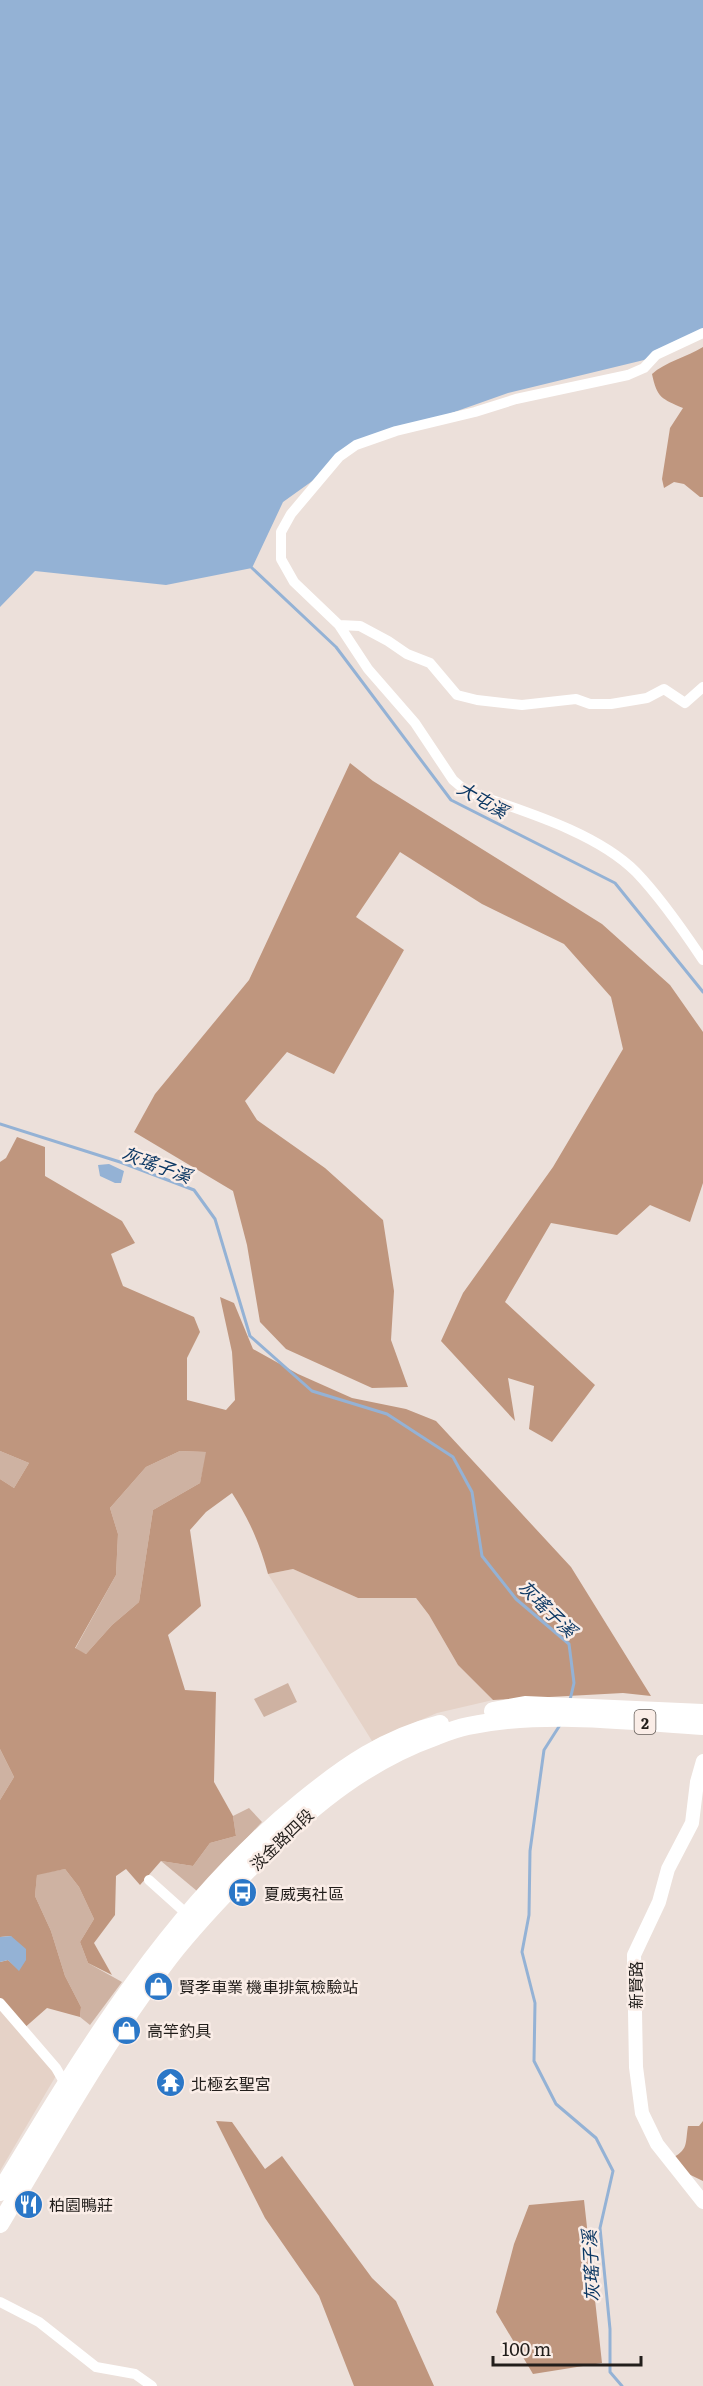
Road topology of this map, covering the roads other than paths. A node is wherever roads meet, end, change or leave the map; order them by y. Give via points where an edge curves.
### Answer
1 (703, 333) edge
2 (339, 625) junction
3 (703, 687) edge
4 (703, 960) edge
5 (550, 1711) junction
6 (587, 1712) junction
7 (703, 1713) edge
8 (703, 1726) edge
9 (703, 1761) edge
10 (149, 1880) dead end
11 (188, 1915) junction
12 (0, 2003) edge
13 (71, 2089) junction
14 (0, 2192) edge
15 (703, 2202) edge
16 (0, 2224) edge
17 (0, 2302) edge
18 (152, 2386) edge

1 - 2 street via 656,355 644,368 628,375 396,431 356,445 339,457 291,514 281,532 281,559 294,582
2 - 3 street via 360,626 430,663 457,695 477,700 522,705 576,699 611,704 647,698 664,689 685,703
2 - 4 street via 368,669 415,723 453,780 466,791 574,831 619,858 642,880
5 - 6 main road, 2
5 - 11 main road, 淡金路四段 / 2 via 525,1705 474,1714 409,1732 342,1768 275,1822
5 - 13 main road, 淡金路四段 / 2 via 466,1726 424,1740 370,1766 327,1795 199,1923
6 - 7 main road, 2
6 - 8 main road, 2
9 - 15 street, 新賢路 via 692,1822 668,1869 659,1902 634,1954 636,2067 642,2113 657,2144
10 - 11 street
11 - 13 main road, 淡金路四段 / 2 via 106,2020
12 - 13 street
13 - 14 main road, 淡金路四段 / 2
13 - 16 main road, 淡金路四段 / 2
17 - 18 street via 39,2322 96,2367 135,2374

